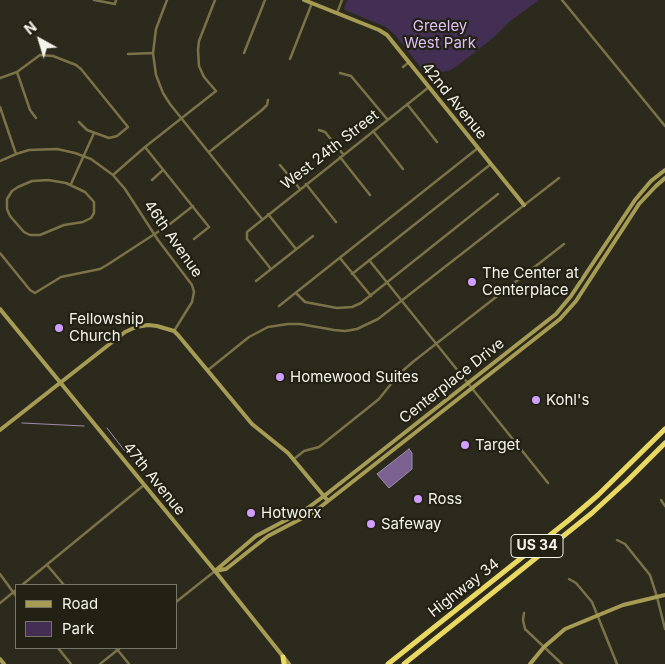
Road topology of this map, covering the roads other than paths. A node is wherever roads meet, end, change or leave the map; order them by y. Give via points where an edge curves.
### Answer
1 (94, 0) edge
2 (167, 0) edge
3 (215, 0) edge
4 (265, 0) edge
5 (304, 0) edge
6 (342, 0) edge
7 (562, 0) edge
8 (115, 2) edge
9 (312, 3) junction
10 (337, 13) junction
11 (363, 24) junction
12 (361, 30) dead end
13 (153, 53) junction
14 (244, 53) dead end
15 (128, 54) dead end
16 (290, 59) dead end
17 (408, 63) junction
18 (403, 67) dead end
19 (17, 72) junction
20 (340, 73) dead end
21 (0, 78) edge
22 (429, 87) junction
23 (268, 100) dead end
24 (407, 104) junction
25 (0, 106) edge
26 (36, 118) dead end
27 (181, 118) junction
28 (388, 119) junction
29 (79, 122) dead end
30 (665, 126) edge
31 (319, 130) dead end
32 (373, 131) junction
33 (93, 135) junction
34 (437, 142) dead end
35 (145, 147) junction
36 (478, 148) junction
37 (209, 152) junction
38 (16, 154) junction
39 (343, 154) junction
40 (84, 156) junction
41 (340, 157) junction
42 (0, 161) edge
43 (490, 164) junction
44 (280, 165) dead end
45 (403, 168) dead end
46 (163, 170) junction
47 (665, 170) edge
48 (113, 175) junction
49 (558, 178) dead end
50 (665, 178) edge
51 (152, 180) dead end
52 (72, 184) junction
53 (306, 184) junction
54 (300, 189) junction
55 (498, 194) dead end
56 (370, 195) dead end
57 (524, 205) junction
58 (193, 206) junction
59 (268, 214) junction
60 (262, 219) junction
61 (336, 222) dead end
62 (155, 234) junction
63 (313, 236) dead end
64 (194, 239) dead end
65 (564, 244) dead end
66 (296, 249) junction
67 (0, 253) edge
68 (340, 258) junction
69 (369, 260) junction
70 (271, 269) junction
71 (352, 274) junction
72 (256, 281) dead end
73 (387, 283) junction
74 (296, 293) junction
75 (371, 296) junction
76 (402, 301) junction
77 (279, 306) dead end
78 (0, 309) edge
79 (174, 331) junction
80 (436, 344) junction
81 (208, 370) junction
82 (60, 382) junction
83 (468, 383) junction
84 (472, 388) junction
85 (665, 429) edge
86 (0, 430) edge
87 (652, 443) junction
88 (665, 443) edge
89 (658, 449) junction
90 (294, 459) junction
91 (548, 483) dead end
92 (144, 486) junction
93 (324, 496) junction
94 (661, 500) dead end
95 (328, 501) junction
96 (665, 504) edge
97 (617, 540) dead end
98 (47, 565) junction
99 (215, 571) junction
100 (0, 574) edge
101 (569, 579) dead end
102 (23, 584) edge
103 (63, 584) edge
104 (15, 591) edge
105 (665, 595) edge
106 (657, 597) junction
107 (178, 600) edge
108 (0, 603) edge
109 (524, 613) dead end
110 (597, 615) junction
111 (665, 629) edge
112 (544, 648) junction
113 (59, 649) edge
114 (117, 649) edge
115 (119, 649) edge
116 (283, 657) junction
117 (0, 659) edge
118 (4, 664) edge
119 (71, 664) edge
120 (100, 664) edge
121 (129, 664) edge
122 (284, 664) edge
123 (289, 664) edge
124 (388, 664) edge
125 (404, 664) edge
126 (530, 664) edge
127 (562, 664) edge
128 (617, 664) edge

1 - 8 street
2 - 13 street via 156,29
3 - 27 street via 198,50 199,66 216,91
4 - 14 street
5 - 9 street, 42nd Avenue
6 - 10 street
7 - 30 street
9 - 10 street, 42nd Avenue
9 - 16 street
10 - 11 street, 42nd Avenue
11 - 12 street
11 - 17 street, 42nd Avenue via 387,35
13 - 15 street
13 - 27 street via 163,93
17 - 18 street
17 - 22 street, 42nd Avenue
19 - 21 street
19 - 26 street
19 - 33 street via 42,54 76,65 128,127 111,138
20 - 28 street via 351,76
22 - 24 street, West 24th Street
22 - 36 street, 42nd Avenue
23 - 37 street via 262,110
24 - 28 street, West 24th Street
24 - 34 street
25 - 38 street
27 - 35 street
27 - 37 street
28 - 32 street, West 24th Street
29 - 33 street
31 - 39 street via 325,132
32 - 39 street, West 24th Street
32 - 45 street
33 - 40 street
35 - 46 street
35 - 48 street
36 - 43 street, 42nd Avenue
36 - 68 street
37 - 60 street
38 - 40 street, 46th Avenue via 47,149
38 - 42 street, 46th Avenue
39 - 41 street, West 24th Street
40 - 48 street, 46th Avenue
40 - 52 street
41 - 53 street, West 24th Street
41 - 56 street
43 - 57 street, 42nd Avenue
43 - 69 street
44 - 54 street
46 - 51 street
46 - 58 street
47 - 83 street, Centerplace Drive via 634,200 556,314
48 - 62 street, 46th Avenue
49 - 57 street
50 - 84 street, Centerplace Drive via 639,204 576,301 560,319
52 - 52 street via 48,180 32,181 18,187 8,196 8,212 30,235 87,221 94,213 94,202
53 - 54 street, West 24th Street
53 - 61 street
54 - 59 street, West 24th Street
55 - 73 street
57 - 76 street
58 - 62 street
58 - 64 street via 209,227
59 - 60 street, West 24th Street
59 - 66 street
60 - 70 street, West 24th Street via 247,232 247,239
62 - 67 street via 108,265 61,276 35,294
62 - 79 street, 46th Avenue via 194,292 192,302
63 - 66 street
65 - 80 street
66 - 70 street
68 - 71 street
68 - 74 street
69 - 71 street
69 - 73 street
70 - 72 street
71 - 75 street
73 - 75 street
73 - 76 street
74 - 75 street via 305,302 337,308 352,307
74 - 77 street
76 - 80 street
76 - 81 street via 378,319 356,329 334,330 300,324 268,328 249,337
78 - 82 street, 47th Avenue
79 - 81 street
79 - 82 street via 148,325 136,327
80 - 83 street
80 - 90 street via 399,374 376,402 319,447 304,451
81 - 90 street via 252,424
82 - 86 street
82 - 92 street, 47th Avenue
83 - 84 street
83 - 93 street, Centerplace Drive
84 - 91 street
84 - 95 street, Centerplace Drive
85 - 87 highway, Highway 34 / US 34
87 - 89 highway
87 - 124 highway, Highway 34 / US 34 via 569,520
88 - 89 highway, Highway 34 / US 34
89 - 125 highway, Highway 34 / US 34 via 592,513
90 - 93 street
92 - 98 street
92 - 99 street, 47th Avenue
93 - 95 street
93 - 99 street, Centerplace Drive via 261,533
94 - 96 street
95 - 99 street, Centerplace Drive via 268,536 226,569
97 - 106 street via 625,544 650,575
98 - 102 street
98 - 103 street
99 - 107 street, Centerplace Drive
99 - 116 street, 47th Avenue
100 - 104 street
101 - 110 street via 592,602
104 - 108 street
105 - 106 street
106 - 110 street
106 - 111 street
109 - 112 street via 525,629
110 - 112 street via 565,629
110 - 128 street
112 - 126 street
112 - 127 street
113 - 119 street
114 - 120 street
115 - 121 street
116 - 122 highway
116 - 123 street, 47th Avenue
117 - 118 street

